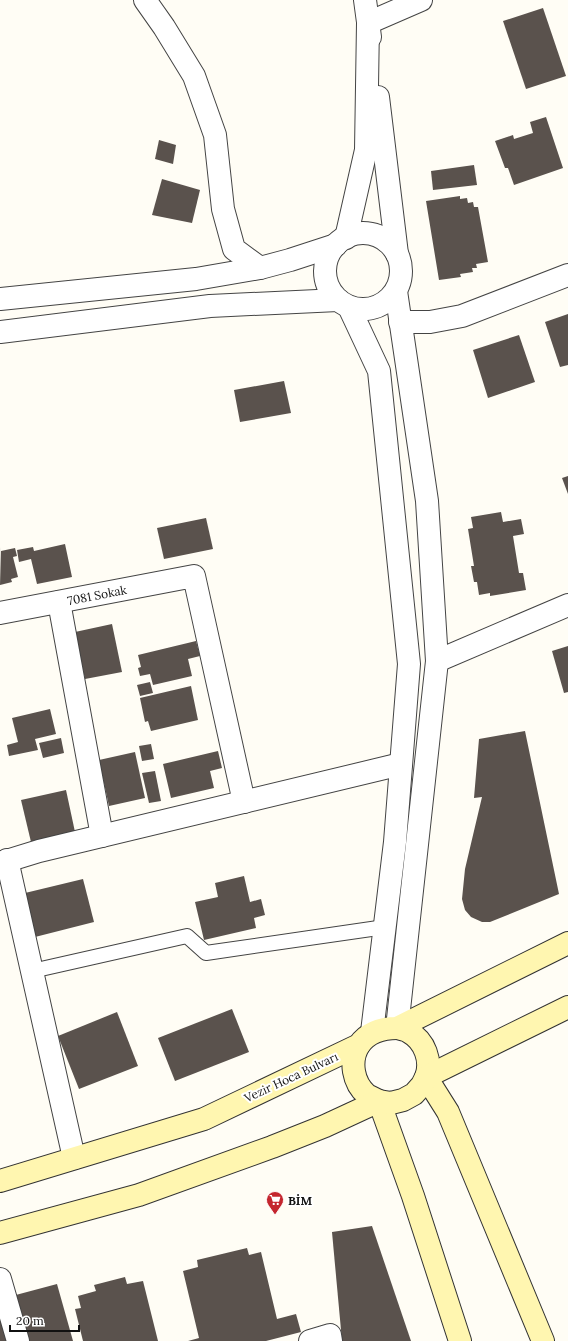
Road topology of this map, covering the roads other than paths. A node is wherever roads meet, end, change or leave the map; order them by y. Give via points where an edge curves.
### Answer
1 (145, 0) edge
2 (365, 0) edge
3 (421, 0) edge
4 (368, 23) junction
5 (341, 241) junction
6 (397, 254) junction
7 (260, 268) junction
8 (568, 275) edge
9 (396, 291) junction
10 (0, 299) edge
11 (343, 303) junction
12 (400, 322) junction
13 (0, 332) edge
14 (59, 602) junction
15 (568, 605) edge
16 (0, 613) edge
17 (437, 661) junction
18 (401, 764) junction
19 (244, 802) junction
20 (102, 836) junction
21 (4, 862) edge
22 (385, 927) junction
23 (568, 943) edge
24 (32, 971) junction
25 (568, 1007) edge
26 (397, 1028) junction
27 (366, 1039) junction
28 (426, 1078) junction
29 (379, 1101) junction
30 (74, 1158) junction
31 (0, 1181) edge
32 (0, 1233) edge
33 (0, 1279) edge
34 (18, 1341) edge
35 (310, 1341) edge
36 (331, 1341) edge
37 (460, 1341) edge
38 (543, 1341) edge

1 - 7 street via 194,76 215,134 223,209 234,249
2 - 4 street
3 - 4 street
4 - 5 street via 366,150
4 - 6 street
5 - 6 street via 357,234 369,234 381,237
5 - 7 street
5 - 11 street via 329,254 325,266 330,289
6 - 9 street via 401,266 401,279
7 - 10 street via 196,279
8 - 12 street via 462,316 430,322
9 - 11 street via 387,301 375,307 362,309
9 - 12 street
11 - 13 street via 210,306
11 - 18 street via 379,371 409,664
12 - 17 street via 427,501
14 - 16 street, 7081 Sokak
14 - 19 street, 7081 Sokak via 194,576
14 - 20 street
15 - 17 street
17 - 26 street
18 - 19 street
18 - 22 street
19 - 20 street
20 - 21 street
21 - 24 street
22 - 24 lane via 206,953 187,936
22 - 27 street
23 - 26 main road, Vezir Hoca Bulvarı
24 - 30 street
25 - 28 main road
26 - 27 main road, Vezir Hoca Bulvarı via 384,1028
26 - 28 main road via 409,1032 425,1050 428,1062
27 - 29 main road via 356,1050 353,1062 354,1075 363,1091
27 - 30 main road, Vezir Hoca Bulvarı via 204,1119
28 - 29 main road via 414,1094 403,1100 391,1103
28 - 38 main road via 448,1112
29 - 32 main road via 272,1147 139,1195
29 - 37 main road
30 - 31 main road, Vezir Hoca Bulvarı
33 - 34 street
35 - 36 street via 330,1335

